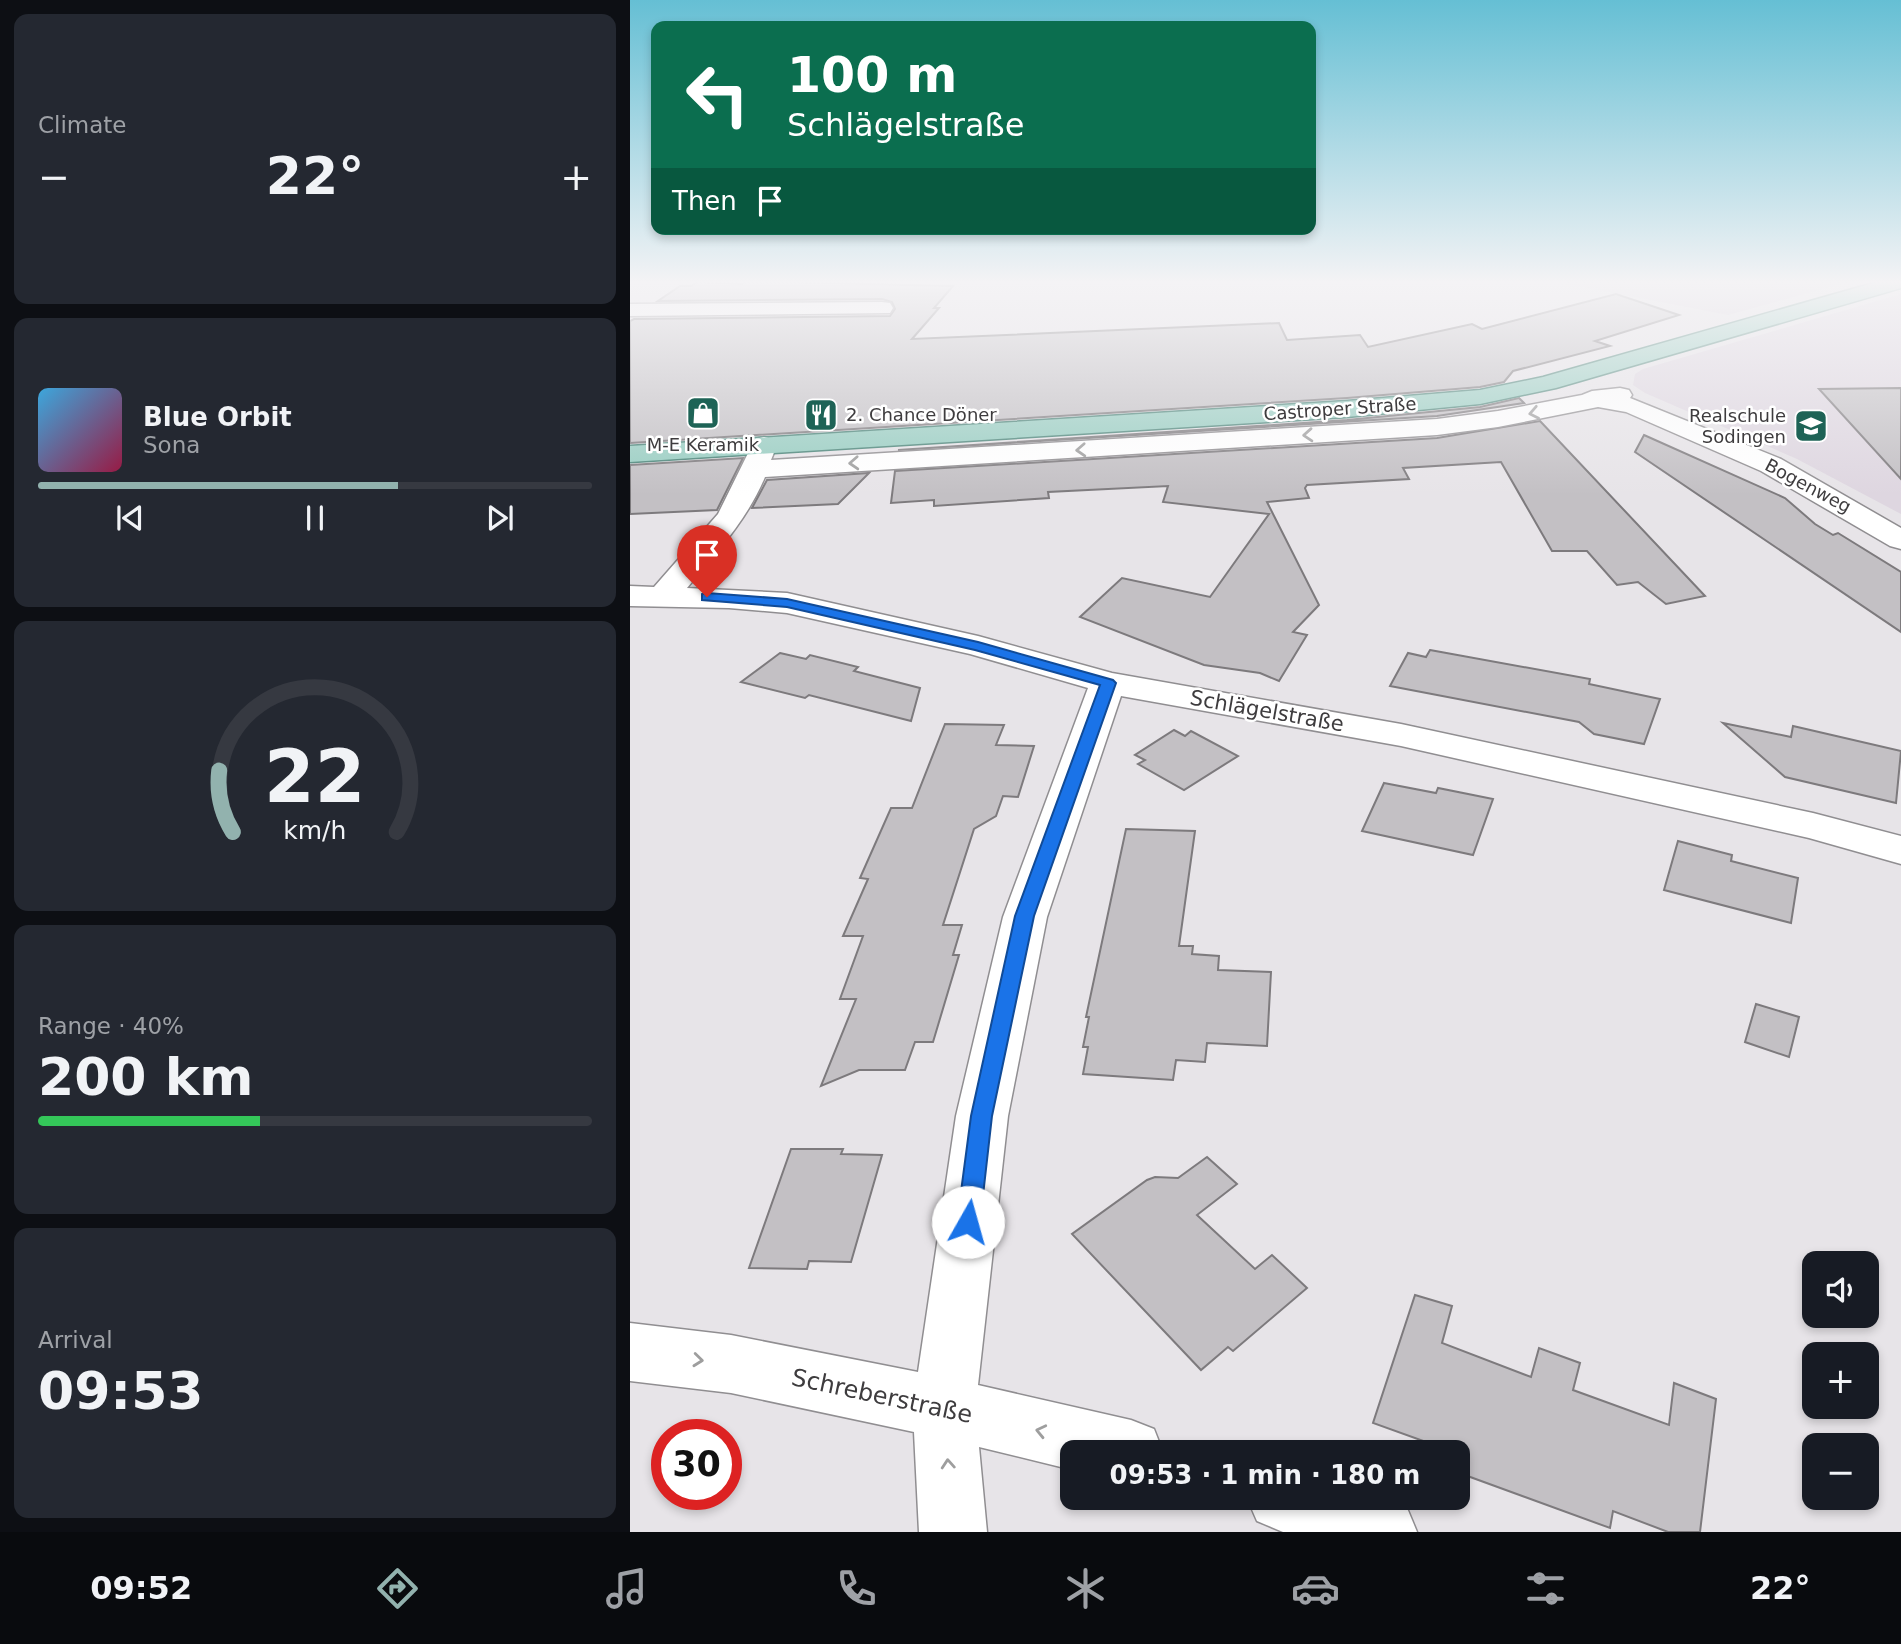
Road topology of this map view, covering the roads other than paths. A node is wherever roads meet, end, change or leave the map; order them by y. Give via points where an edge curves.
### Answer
1 (1656, 351) edge
2 (1590, 371) junction
3 (1547, 383) junction
4 (1618, 400) junction
5 (630, 454) edge
6 (759, 457) junction
7 (1901, 540) edge
8 (630, 596) edge
9 (663, 596) junction
10 (1108, 683) junction
11 (1901, 850) edge
12 (630, 1352) edge
13 (944, 1408) junction
14 (1080, 1440) edge
15 (1316, 1510) edge
16 (953, 1532) edge
17 (1383, 1532) edge

1 - 2 main road, Castroper Straße
2 - 3 main road, Castroper Straße
2 - 4 street, Bogenweg
3 - 4 street, Bogenweg
3 - 6 main road, Castroper Straße via 1433,403
4 -> 6 street, Castroper Straße via 1437,427
4 - 7 street, Bogenweg via 1771,465
5 - 6 main road, Castroper Straße
6 - 9 street via 729,520
8 - 9 street, Schlägelstraße
9 - 10 street, Schlägelstraße via 787,603 978,646
10 - 11 street, Schlägelstraße via 1415,738
10 - 13 street via 1025,916 982,1116
12 -> 13 street, Schreberstraße via 732,1364
14 -> 13 street, Schreberstraße
16 -> 13 street
15 - 17 street

